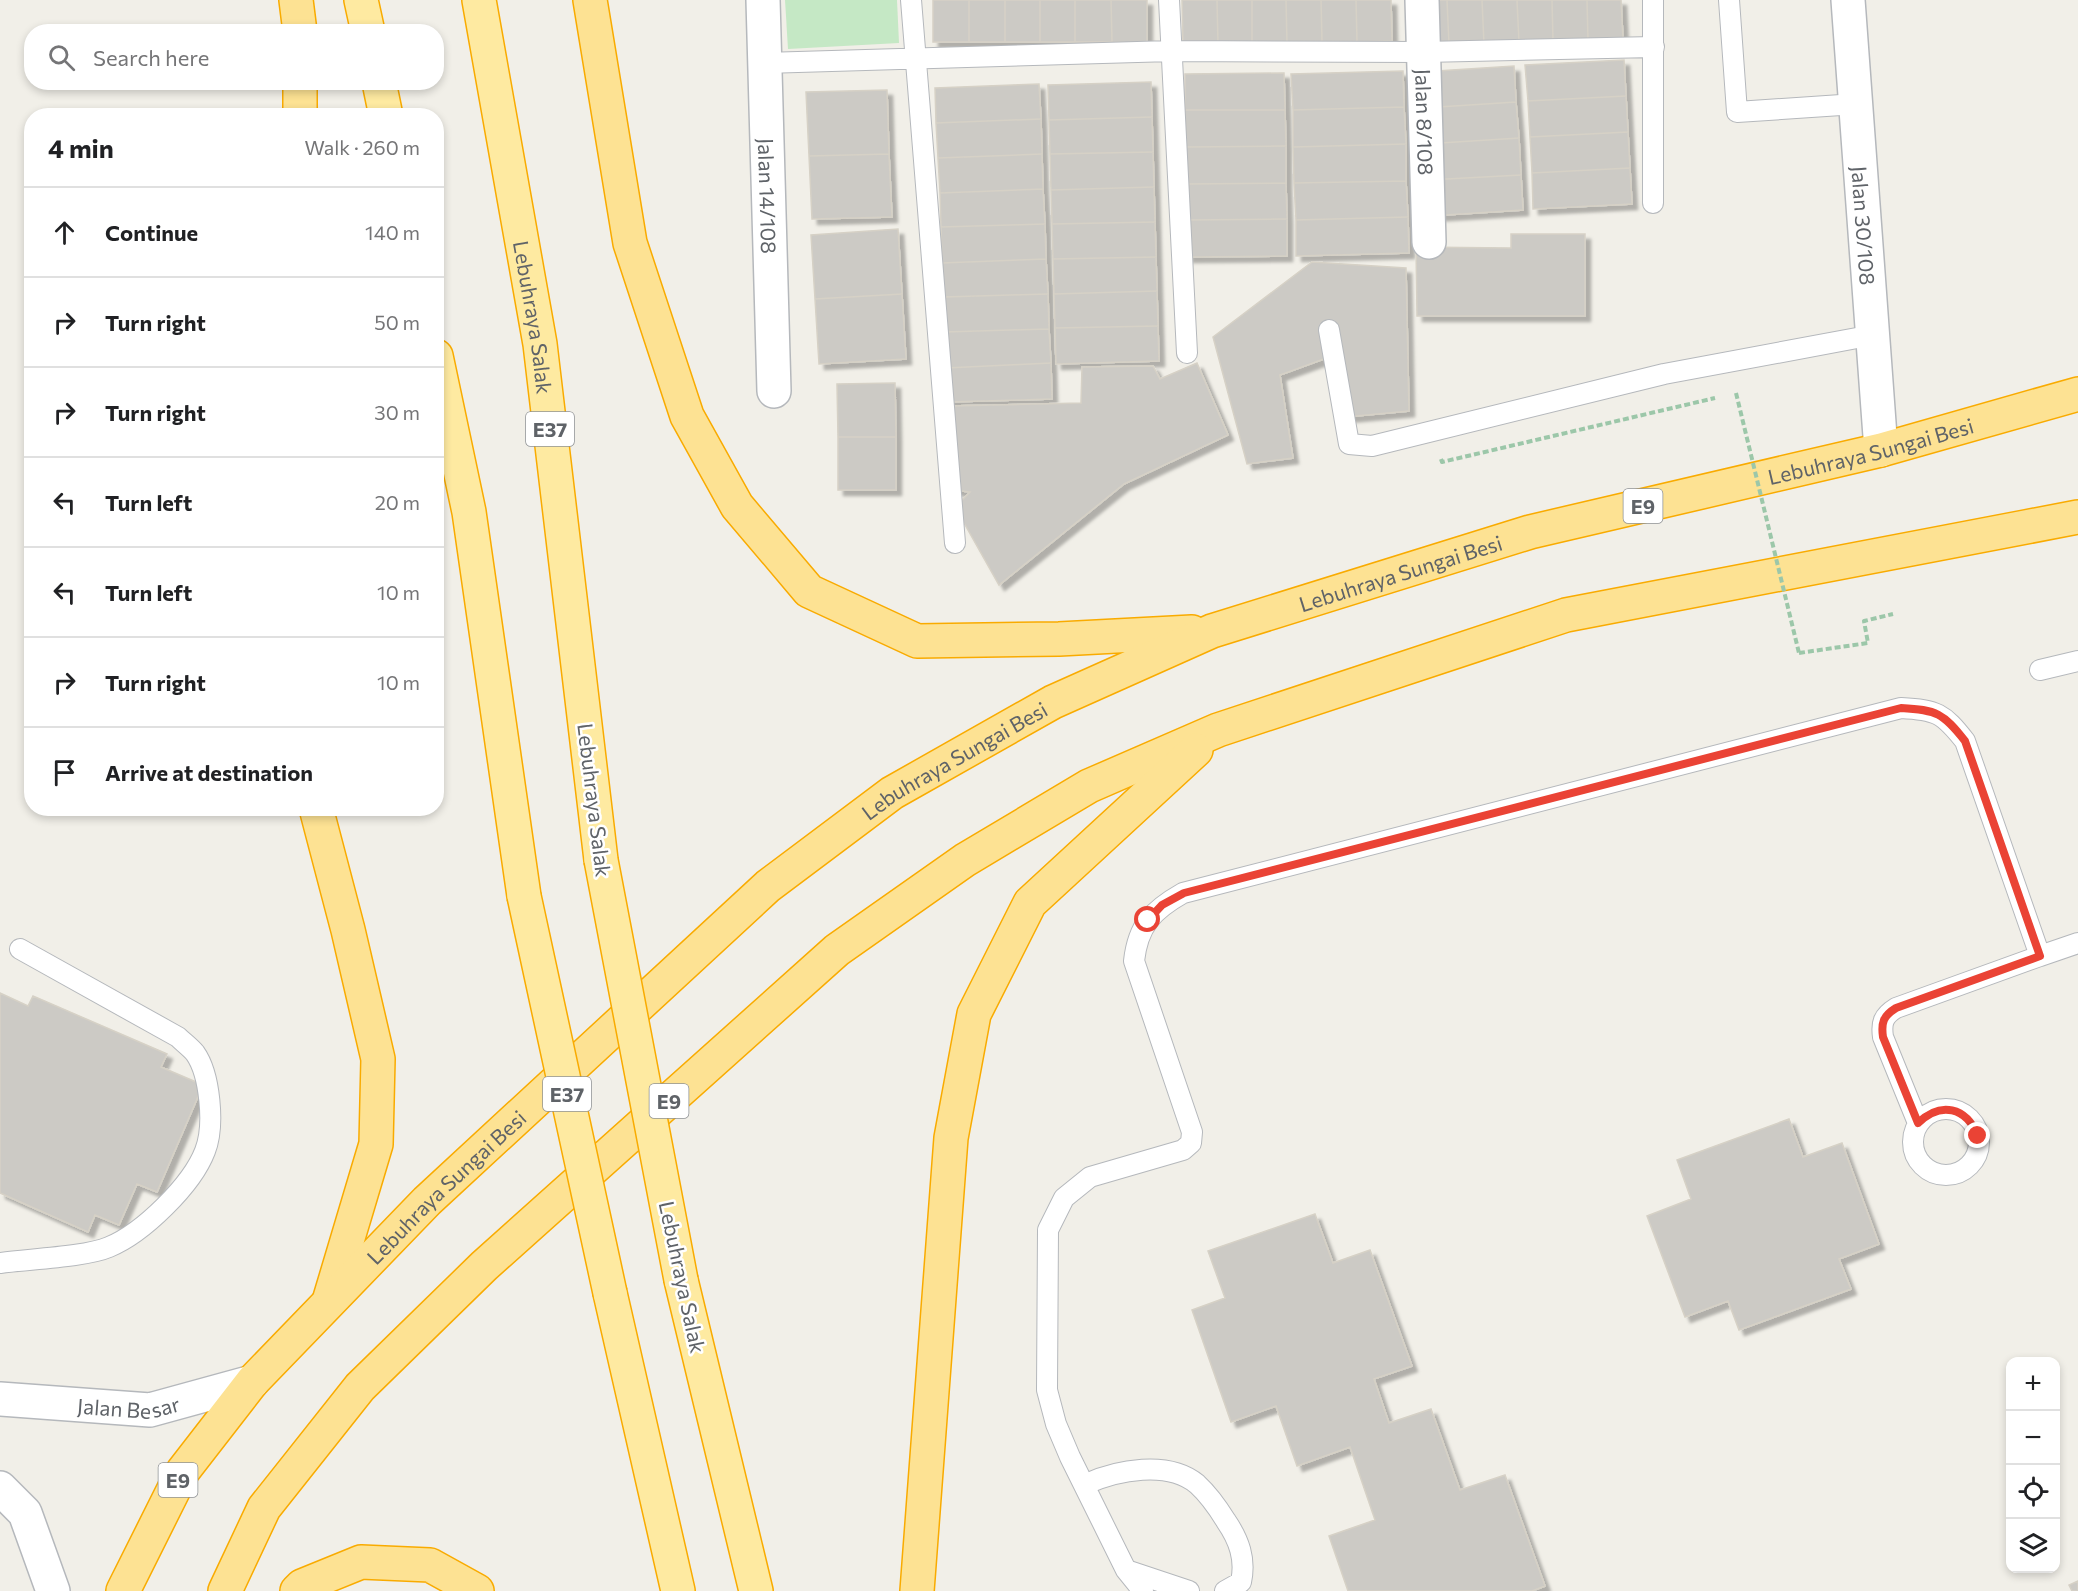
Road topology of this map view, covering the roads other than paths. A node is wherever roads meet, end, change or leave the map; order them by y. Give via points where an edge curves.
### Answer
1 (296, 0) edge
2 (361, 0) edge
3 (479, 0) edge
4 (590, 0) edge
5 (763, 0) edge
6 (911, 0) edge
7 (1169, 0) edge
8 (1422, 0) edge
9 (1653, 0) edge
10 (1729, 0) edge
11 (1848, 0) edge
12 (299, 24) edge
13 (366, 24) edge
14 (1654, 47) junction
15 (1172, 51) junction
16 (1424, 52) junction
17 (915, 57) junction
18 (764, 63) junction
19 (300, 90) edge
20 (381, 90) edge
21 (1856, 104) junction
22 (300, 108) edge
23 (385, 108) edge
24 (1653, 203) dead end
25 (1429, 242) dead end
26 (1329, 330) dead end
27 (1873, 335) junction
28 (1187, 353) dead end
29 (774, 392) dead end
30 (444, 394) edge
31 (2078, 394) edge
32 (1881, 450) junction
33 (2078, 517) edge
34 (955, 543) dead end
35 (1212, 631) junction
36 (2078, 661) edge
37 (2040, 670) dead end
38 (1218, 730) junction
39 (318, 816) edge
40 (2078, 943) edge
41 (20, 949) dead end
42 (2040, 956) junction
43 (1918, 1123) dead end
44 (0, 1263) edge
45 (328, 1303) junction
46 (252, 1382) junction
47 (0, 1399) edge
48 (1086, 1484) junction
49 (0, 1488) edge
50 (1126, 1570) junction
51 (53, 1591) edge
52 (123, 1591) edge
53 (225, 1591) edge
54 (297, 1591) edge
55 (477, 1591) edge
56 (678, 1591) edge
57 (756, 1591) edge
58 (917, 1591) edge
59 (1143, 1591) edge
60 (1189, 1591) edge
61 (1225, 1591) edge

1 - 12 highway
2 - 13 highway
3 - 57 highway, Lebuhraya Salak / E37, bridge via 540,344 601,860 681,1280
4 - 35 highway via 630,243 687,416 737,506 809,591 917,641
5 - 18 street, Jalan 14/108
6 - 17 lane
7 - 15 lane
8 - 16 street, Jalan 8/108
9 - 14 lane
10 - 21 lane via 1737,112
11 - 21 street, Jalan 30/108
14 - 16 lane
14 - 24 lane
15 - 16 lane
15 - 17 lane
15 - 28 lane
16 - 25 street, Jalan 8/108
17 - 18 lane
17 - 34 lane
18 - 29 street, Jalan 14/108
19 - 22 highway
20 - 23 highway
21 - 27 street, Jalan 30/108
26 - 27 lane via 1349,444 1372,446 1664,374
27 - 32 street, Jalan 30/108
30 - 56 highway, E37, bridge via 469,512 524,896
31 - 32 highway, Lebuhraya Sungai Besi / E9
32 - 35 highway, Lebuhraya Sungai Besi / E9 via 1530,532
33 - 38 highway, E9 via 1566,615
35 - 45 highway, Lebuhraya Sungai Besi / E9 via 1053,702 892,793 768,886 427,1201
36 - 37 lane
38 - 53 highway, E9 via 1089,786 965,860 837,950 484,1266 360,1387 264,1508
38 - 58 highway via 1030,903 975,1014 951,1138
39 - 45 highway via 378,1059 376,1144
40 - 42 lane
41 - 44 lane via 178,1036 194,1052 207,1081 209,1117 206,1150 192,1175 155,1215 125,1239 107,1248
42 - 43 lane via 1886,1014 1881,1025 1883,1037
42 - 48 lane via 1965,741 1947,719 1927,709 1901,708 1184,893 1162,905 1137,940 1134,962 1192,1132 1191,1143 1183,1150 1090,1177 1064,1198 1048,1230 1047,1390 1056,1424
45 - 46 highway, Lebuhraya Sungai Besi / E9
46 - 47 street, Jalan Besar via 150,1410
46 - 52 highway, Lebuhraya Sungai Besi / E9 via 183,1471
48 - 50 lane
48 - 61 lane via 1120,1472 1140,1470 1160,1471 1196,1483 1212,1499 1240,1547 1244,1565 1241,1582
49 - 51 street via 25,1513
50 - 59 lane
50 - 60 lane
54 - 55 highway via 361,1562 430,1566

